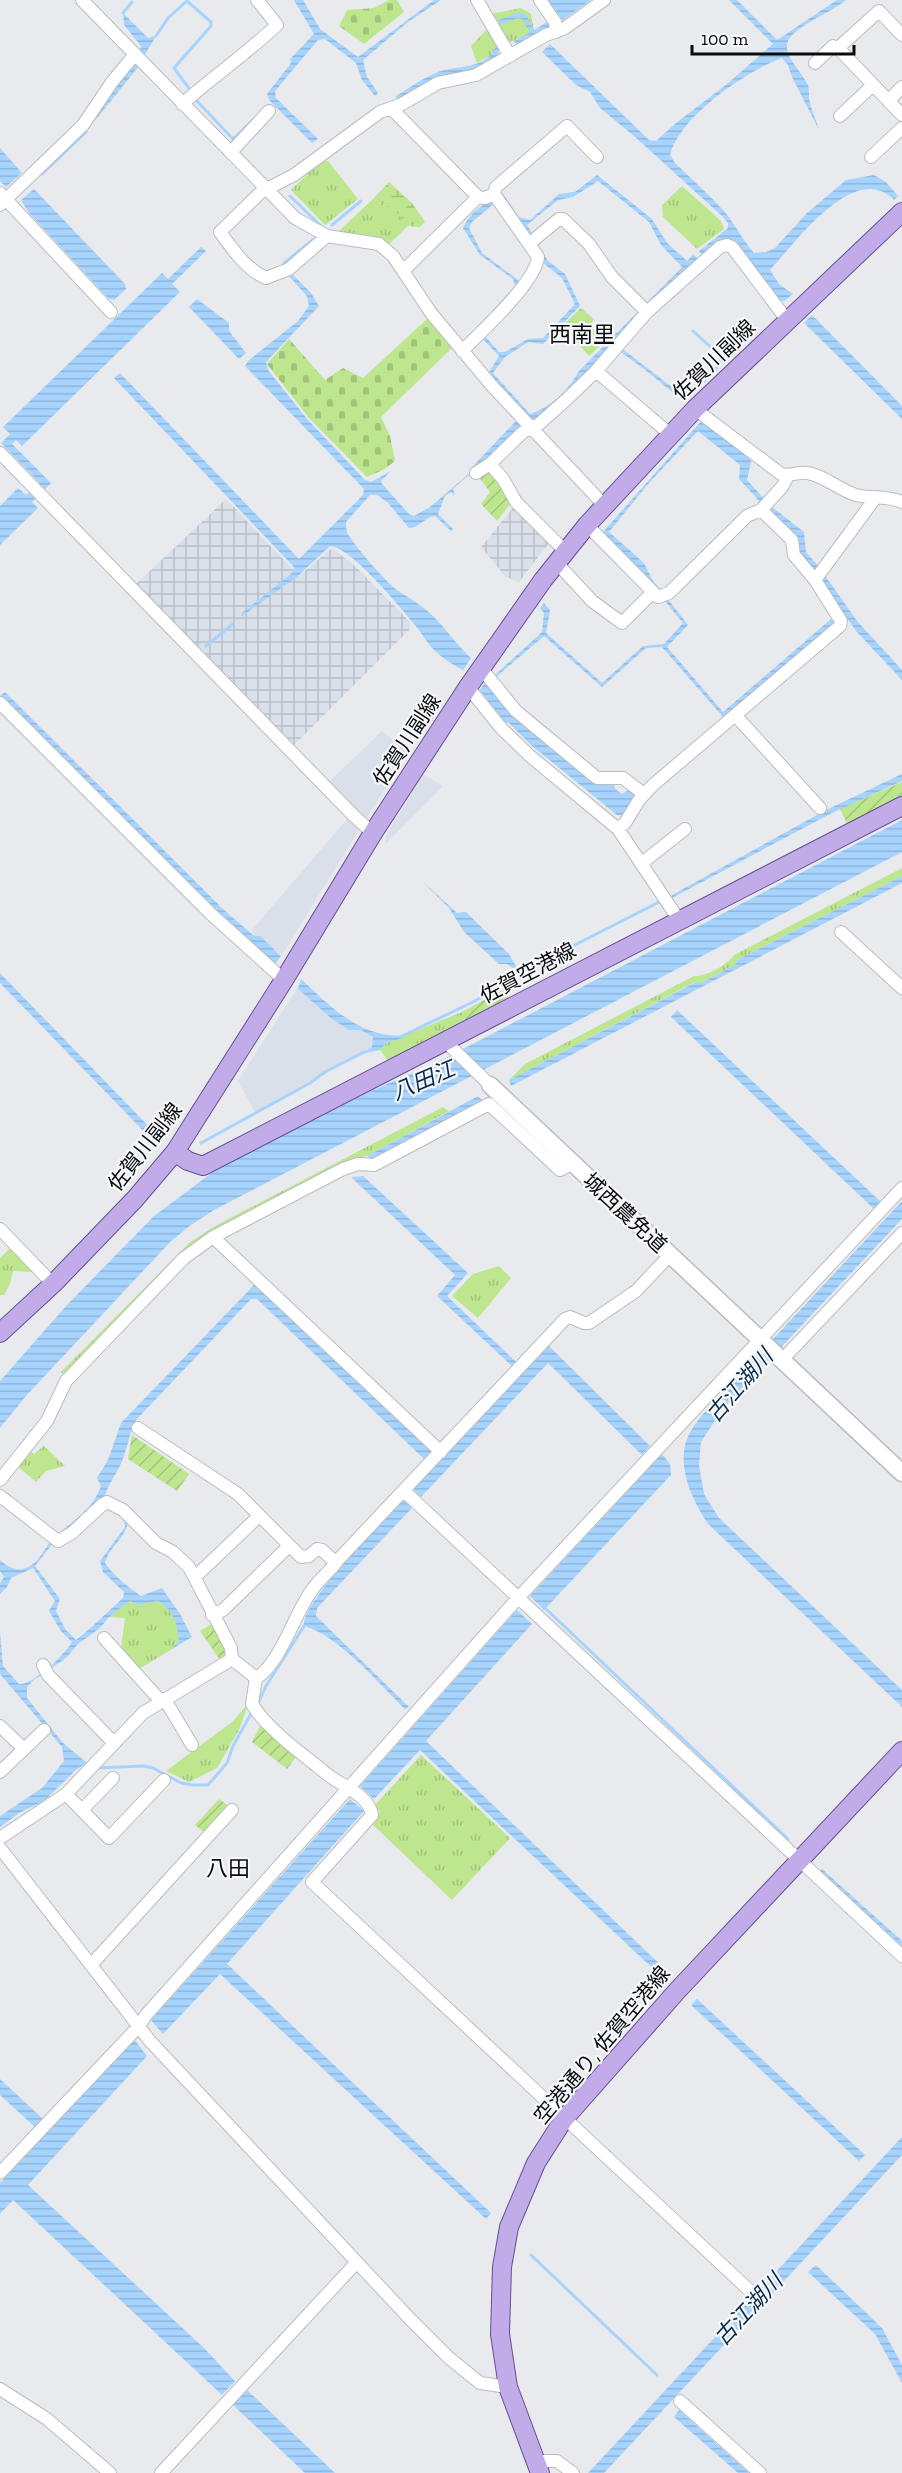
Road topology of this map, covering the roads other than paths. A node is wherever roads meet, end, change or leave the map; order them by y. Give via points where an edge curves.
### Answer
1 (257, 0) edge
2 (477, 0) edge
3 (540, 0) edge
4 (604, 0) edge
5 (90, 3) edge
6 (553, 23) junction
7 (902, 35) edge
8 (838, 48) junction
9 (135, 54) junction
10 (510, 56) junction
11 (815, 63) dead end
12 (873, 85) junction
13 (902, 87) edge
14 (888, 101) junction
15 (182, 104) junction
16 (391, 108) junction
17 (269, 111) dead end
18 (902, 115) edge
19 (840, 116) dead end
20 (902, 128) edge
21 (231, 152) junction
22 (597, 157) dead end
23 (872, 157) dead end
24 (268, 189) junction
25 (494, 194) junction
26 (478, 197) junction
27 (2, 199) edge
28 (902, 212) edge
29 (327, 237) junction
30 (533, 240) junction
31 (403, 271) junction
32 (644, 308) junction
33 (111, 312) dead end
34 (787, 320) junction
35 (462, 351) junction
36 (596, 371) junction
37 (695, 409) junction
38 (531, 428) junction
39 (671, 435) junction
40 (0, 453) edge
41 (490, 464) junction
42 (476, 473) dead end
43 (788, 476) junction
44 (876, 496) junction
45 (902, 502) edge
46 (604, 505) junction
47 (761, 510) junction
48 (587, 525) junction
49 (561, 557) junction
50 (815, 580) junction
51 (653, 592) junction
52 (481, 668) junction
53 (468, 687) junction
54 (0, 703) edge
55 (735, 715) junction
56 (644, 794) junction
57 (902, 806) edge
58 (820, 808) dead end
59 (618, 829) junction
60 (685, 829) dead end
61 (373, 832) junction
62 (642, 863) junction
63 (679, 920) junction
64 (841, 932) dead end
65 (284, 980) junction
66 (902, 988) edge
67 (445, 1041) junction
68 (490, 1085) joint
69 (175, 1152) junction
70 (573, 1163) junction
71 (902, 1188) edge
72 (0, 1229) edge
73 (902, 1233) edge
74 (213, 1238) junction
75 (670, 1255) junction
76 (53, 1284) junction
77 (0, 1333) edge
78 (760, 1340) junction
79 (782, 1360) junction
80 (138, 1428) dead end
81 (441, 1452) junction
82 (902, 1473) edge
83 (0, 1480) edge
84 (404, 1491) junction
85 (0, 1496) edge
86 (259, 1516) junction
87 (289, 1546) junction
88 (337, 1561) junction
89 (195, 1577) junction
90 (518, 1598) junction
91 (212, 1615) junction
92 (104, 1638) dead end
93 (232, 1659) junction
94 (46, 1670) dead end
95 (256, 1678) junction
96 (162, 1700) junction
97 (0, 1726) edge
98 (44, 1730) dead end
99 (114, 1743) junction
100 (192, 1745) dead end
101 (23, 1749) junction
102 (902, 1751) edge
103 (0, 1772) edge
104 (113, 1778) dead end
105 (164, 1780) dead end
106 (350, 1788) junction
107 (66, 1794) junction
108 (82, 1810) junction
109 (232, 1810) dead end
110 (0, 1838) edge
111 (0, 1848) edge
112 (800, 1860) junction
113 (902, 1956) edge
114 (90, 1965) junction
115 (139, 2026) junction
116 (564, 2119) junction
117 (0, 2173) edge
118 (357, 2262) junction
119 (749, 2290) dead end
120 (508, 2387) junction
121 (0, 2389) edge
122 (680, 2401) dead end
123 (538, 2467) edge
124 (110, 2473) edge
125 (161, 2473) edge
126 (573, 2473) edge
127 (760, 2473) edge

1 - 15 street via 277,25
2 - 10 street
3 - 6 street
4 - 6 street via 565,28
5 - 9 street
6 - 10 street
7 - 8 street via 879,11
8 - 11 street via 833,46
8 - 12 street
9 - 15 street
9 - 27 street via 111,81 83,125
10 - 16 street via 476,75 438,83
12 - 14 street
12 - 19 street
13 - 14 street
14 - 18 street
15 - 21 street
16 - 24 street
16 - 26 street
17 - 21 street
20 - 23 street
21 - 24 street
22 - 25 street via 567,126 496,187
24 - 29 street via 295,218
24 - 29 street via 220,232 254,273 266,278 289,269
25 - 26 street
25 - 30 street
26 - 31 street
27 - 33 street
28 - 34 main road, 佐賀川副線
29 - 31 street via 379,244
30 - 32 street via 563,219
30 - 35 street via 538,264 517,293
31 - 35 street
32 - 34 street via 720,246 727,245
32 - 36 street
34 - 37 main road, 佐賀川副線
35 - 38 street
36 - 38 street
36 - 39 street
37 - 39 main road, 佐賀川副線
37 - 43 street
38 - 41 street
38 - 46 street
39 - 46 main road, 佐賀川副線
40 - 61 street
41 - 42 street
41 - 49 street
43 - 44 street via 815,474 856,495
43 - 47 street
44 - 45 street
44 - 50 street
46 - 48 main road, 佐賀川副線
47 - 50 street via 792,540 794,555
47 - 51 street via 747,516 669,593 658,597
48 - 49 main road, 佐賀川副線
48 - 51 street
49 - 51 street via 592,601 622,622
49 - 52 main road, 佐賀川副線
50 - 55 street via 841,621 840,626
52 - 53 main road, 佐賀川副線
52 - 56 street via 516,711 597,778 623,778
53 - 59 street via 530,756
53 - 61 main road, 佐賀川副線
54 - 65 street via 211,914
55 - 56 street
55 - 58 street
56 - 59 street
57 - 63 main road, 佐賀空港線
59 - 62 street
60 - 62 street
61 - 65 main road, 佐賀川副線
62 - 63 street
63 - 67 main road, 佐賀空港線
64 - 66 street
65 - 69 main road, 佐賀川副線
67 - 68 street
67 - 69 main road, 佐賀空港線 via 203,1166
68 - 70 street, 城西農免道
69 - 76 main road, 佐賀川副線
70 - 74 street via 560,1170 489,1104 374,1165 358,1164 343,1169
70 - 75 street, 城西農免道
71 - 78 street
72 - 76 street
73 - 79 street
74 - 81 street
74 - 83 street via 183,1259 66,1381 47,1421
75 - 78 street, 城西農免道
75 - 81 street via 636,1291 589,1323 565,1319
76 - 77 main road, 佐賀川副線
78 - 79 street, 城西農免道
78 - 90 street
79 - 82 street
80 - 86 street via 237,1494
81 - 84 street
84 - 88 street
84 - 90 street
85 - 89 street via 55,1540 72,1533 104,1503 123,1510 156,1543 183,1559
86 - 87 street
86 - 89 street
87 - 88 street via 301,1557 317,1549
87 - 91 street via 223,1610
88 - 95 street via 311,1590 279,1650
89 - 91 street
90 - 106 street
90 - 112 street
91 - 93 street via 231,1648
92 - 96 street
93 - 95 street
93 - 96 street
94 - 99 street
95 - 106 street via 254,1707 270,1727
96 - 99 street
96 - 100 street
97 - 101 street
98 - 101 street
99 - 107 street
101 - 103 street
102 - 112 main road, 空港通り, 佐賀空港線
104 - 108 street
105 - 108 street via 109,1838
106 - 115 street
106 - 116 street via 371,1808 372,1815 312,1882
107 - 108 street
107 - 110 street
109 - 114 street
111 - 114 street
112 - 113 street
112 - 116 main road, 空港通り, 佐賀空港線
114 - 115 street
115 - 117 street
115 - 118 street
116 - 119 street
116 - 120 main road, 空港通り, 佐賀空港線 via 536,2163 509,2227 502,2267 500,2334
118 - 120 street via 449,2358 480,2383
118 - 125 street
120 - 123 main road, 空港通り, 佐賀空港線
121 - 124 street via 47,2420
122 - 127 street
123 - 126 street via 557,2461

